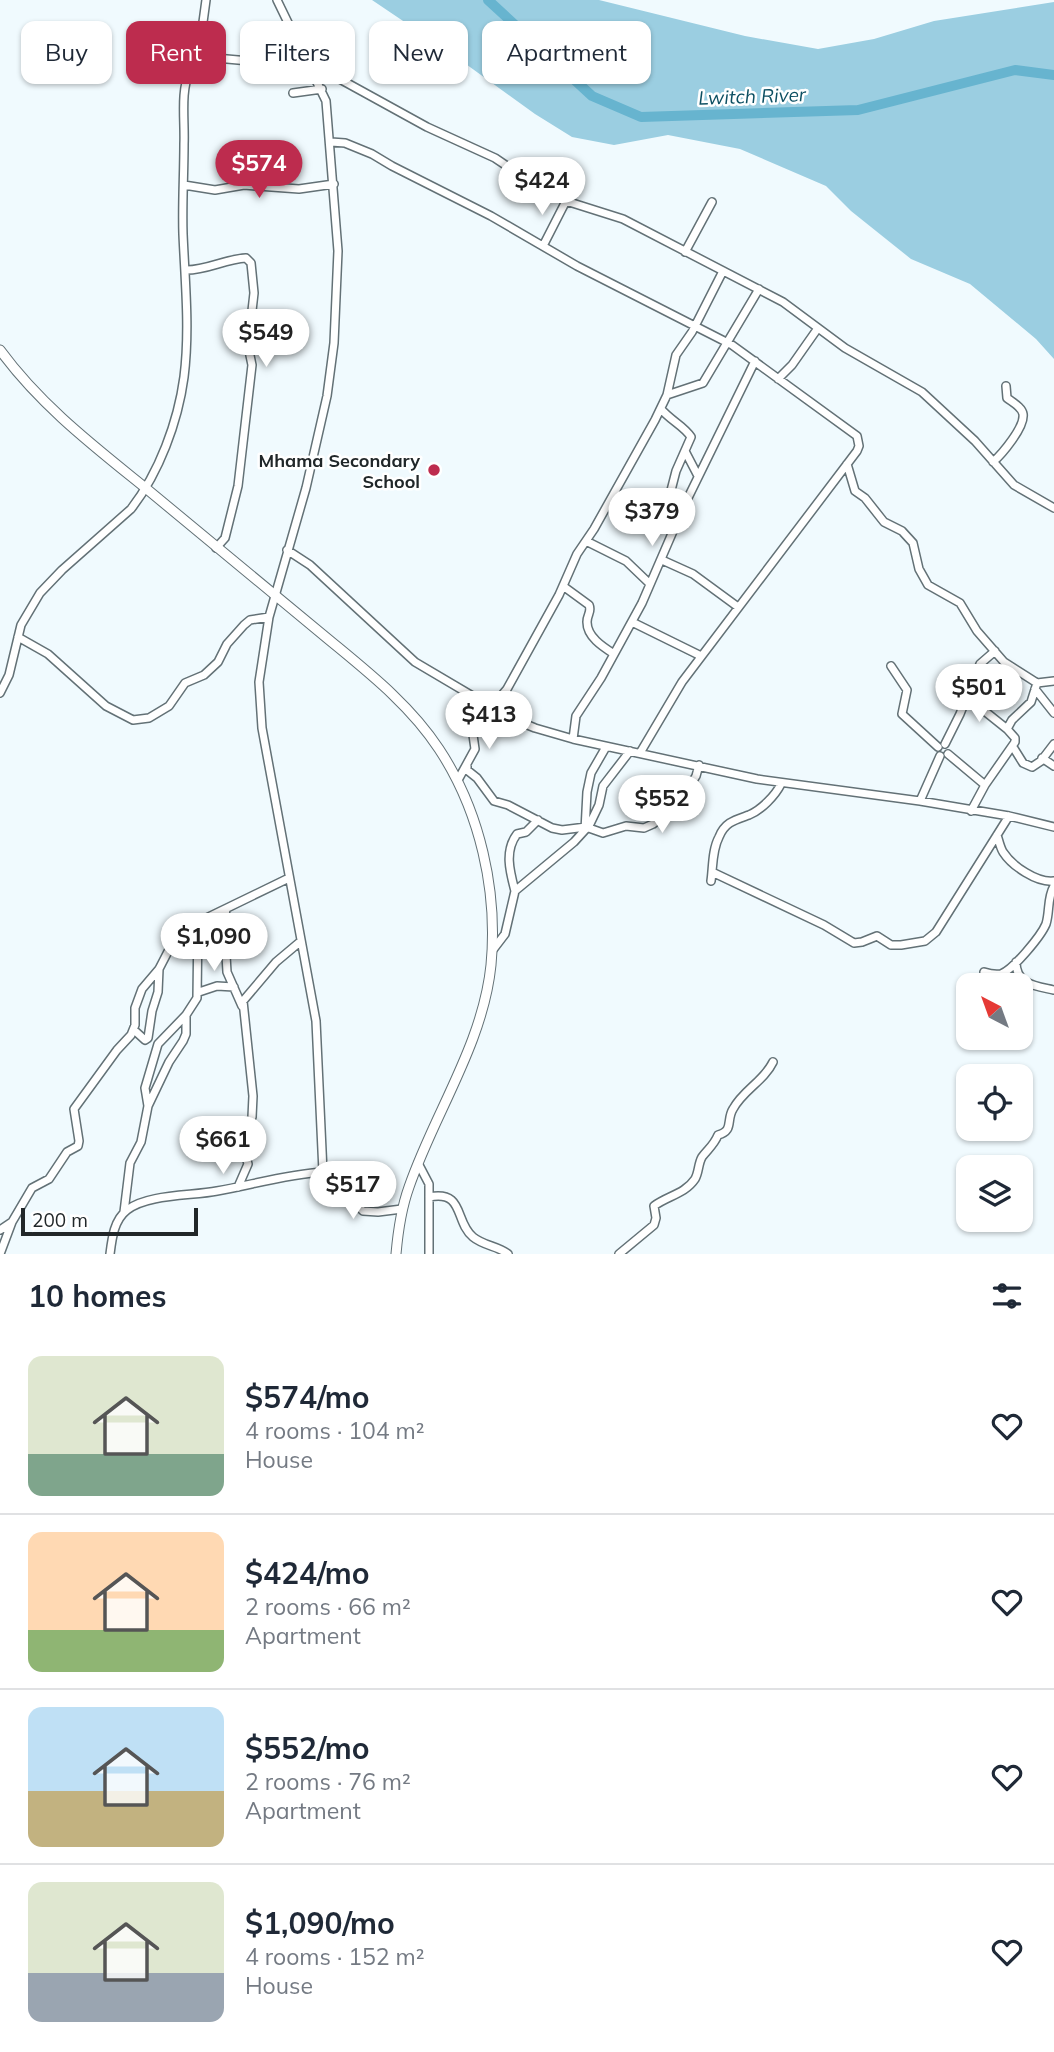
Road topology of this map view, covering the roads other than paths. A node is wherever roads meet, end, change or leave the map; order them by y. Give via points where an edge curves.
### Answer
1 (206, 0) edge
2 (277, 0) edge
3 (203, 21) edge
4 (288, 21) edge
5 (187, 84) edge
6 (319, 84) edge
7 (349, 84) edge
8 (322, 89) junction
9 (293, 93) dead end
10 (331, 142) junction
11 (334, 184) junction
12 (184, 185) junction
13 (566, 201) junction
14 (712, 202) dead end
15 (543, 246) junction
16 (685, 252) junction
17 (185, 270) junction
18 (723, 271) junction
19 (759, 289) junction
20 (695, 327) junction
21 (818, 328) junction
22 (726, 342) junction
23 (0, 350) edge
24 (755, 361) junction
25 (778, 379) junction
26 (1006, 386) dead end
27 (667, 395) junction
28 (661, 409) junction
29 (685, 451) junction
30 (993, 462) junction
31 (847, 464) junction
32 (698, 476) junction
33 (146, 488) junction
34 (668, 502) dead end
35 (1054, 508) edge
36 (586, 541) junction
37 (216, 548) junction
38 (286, 550) junction
39 (662, 560) junction
40 (650, 584) junction
41 (563, 586) junction
42 (274, 594) junction
43 (738, 607) junction
44 (269, 617) junction
45 (632, 622) junction
46 (18, 637) junction
47 (995, 651) junction
48 (614, 654) junction
49 (701, 656) junction
50 (891, 666) dead end
51 (1054, 681) edge
52 (1036, 686) junction
53 (0, 693) edge
54 (967, 697) junction
55 (493, 708) junction
56 (1054, 713) edge
57 (1007, 729) junction
58 (573, 739) junction
59 (1054, 744) edge
60 (942, 745) junction
61 (606, 747) junction
62 (1013, 747) junction
63 (630, 751) junction
64 (640, 753) junction
65 (944, 755) junction
66 (1042, 758) junction
67 (467, 765) junction
68 (699, 765) junction
69 (1054, 766) edge
70 (458, 780) junction
71 (781, 784) junction
72 (985, 785) junction
73 (920, 801) junction
74 (971, 810) junction
75 (1009, 816) junction
76 (538, 820) junction
77 (587, 827) junction
78 (1054, 827) edge
79 (997, 835) junction
80 (712, 872) junction
81 (289, 878) junction
82 (711, 881) dead end
83 (1054, 883) edge
84 (515, 891) junction
85 (226, 909) junction
86 (198, 922) junction
87 (301, 941) junction
88 (492, 952) junction
89 (1016, 961) junction
90 (159, 969) junction
91 (984, 972) dead end
92 (198, 977) junction
93 (234, 986) junction
94 (213, 987) junction
95 (1054, 990) edge
96 (199, 992) junction
97 (243, 1007) junction
98 (186, 1015) junction
99 (134, 1030) junction
100 (773, 1062) dead end
101 (148, 1106) junction
102 (418, 1163) junction
103 (323, 1171) junction
104 (238, 1187) junction
105 (429, 1197) junction
106 (402, 1209) junction
107 (124, 1212) junction
108 (12, 1222) junction
109 (0, 1230) edge
110 (0, 1254) edge
111 (110, 1254) edge
112 (396, 1254) edge
113 (429, 1254) edge
114 (508, 1254) edge
115 (620, 1254) edge

1 - 3 street
2 - 4 street
5 - 12 street
6 - 8 street
7 - 13 street via 495,158
8 - 9 street
8 - 10 street
10 - 11 street
10 - 15 street via 372,154
11 - 12 street via 299,190 244,185 215,190
11 - 38 street via 338,242 330,377 306,488
12 - 17 street
13 - 15 street
13 - 16 street via 623,219
14 - 16 street
15 - 20 street
16 - 18 street
17 - 33 street via 183,381 173,421
17 - 37 street via 246,258 254,286 248,346 252,365 238,486 225,538
18 - 19 street
18 - 20 street
19 - 21 street
19 - 22 street
20 - 22 street
20 - 27 street via 676,355
21 - 25 street
21 - 30 street via 922,392
22 - 24 street
22 - 27 street via 703,383
23 - 33 main road via 56,414
24 - 25 street
24 - 32 street
25 - 31 street via 857,436 859,446
26 - 30 street via 1007,398 1023,414 1012,440
27 - 28 street
28 - 29 street via 691,435
28 - 36 street
29 - 32 street
29 - 34 street
30 - 35 street via 1014,485
31 - 43 street
31 - 47 street via 855,491 884,522 913,543 925,582 960,603
32 - 39 street
33 - 37 main road
33 - 46 street via 131,509 40,593 24,615
36 - 40 street via 626,561
36 - 41 street
37 - 42 main road
38 - 42 street
38 - 55 street via 310,565 415,662
39 - 40 street
39 - 43 street via 693,574
40 - 45 street
41 - 48 street via 589,605 590,632
41 - 55 street
42 - 44 street
42 - 70 main road via 412,713
43 - 49 street
44 - 46 street via 244,625 218,662 185,683 169,706 149,718 133,720 106,706 48,654
44 - 81 street via 259,700
45 - 48 street
45 - 49 street
46 - 53 street
47 - 52 street
47 - 54 street via 980,664
48 - 58 street via 576,716
49 - 64 street
50 - 60 street via 907,690 902,714
51 - 52 street
52 - 56 street
52 - 57 street via 1031,702
54 - 57 street
54 - 60 street
55 - 58 street via 522,724
55 - 67 street via 475,727 475,749
57 - 62 street via 1015,738
58 - 61 street
59 - 66 street
60 - 65 street via 950,748
61 - 63 street
61 - 77 street via 591,772
62 - 66 street via 1028,766
62 - 72 street
63 - 64 street
63 - 77 street via 603,786 599,806
64 - 68 street
65 - 72 street
65 - 73 street
66 - 69 street
67 - 70 street
67 - 76 street via 494,801
68 - 71 street
68 - 77 street via 680,802 648,827 626,826 603,833
70 - 88 main road via 473,815 486,870
71 - 73 street
71 - 80 street via 758,809 725,827 716,844
72 - 74 street
73 - 74 street
74 - 75 street
75 - 78 street
75 - 79 street
76 - 77 street via 558,830
76 - 84 street via 517,834 510,846
77 - 84 street
79 - 80 street via 930,939 901,945 891,945 877,936 854,943
79 - 83 street via 1011,861
80 - 82 street
81 - 85 street
81 - 87 street
83 - 89 street via 1045,927
84 - 88 street via 505,934
85 - 86 street
85 - 93 street via 226,965
86 - 90 street via 175,938
86 - 92 street
87 - 97 street via 276,962 245,998
87 - 103 street via 316,1021
88 - 102 main road via 487,993 472,1037
89 - 91 street via 1000,974
89 - 95 street via 1023,981
90 - 99 street via 138,997
90 - 99 street via 148,1038 141,1039
92 - 94 street
92 - 96 street
93 - 94 street
93 - 97 street
94 - 96 street
96 - 98 street
97 - 104 street via 253,1096 252,1117 242,1142 248,1164
98 - 101 street via 183,1041
98 - 101 street via 158,1044 145,1088
99 - 108 street via 74,1108 78,1146 67,1152 48,1179 32,1188
100 - 115 street via 734,1105 730,1126 703,1156 693,1181 656,1203 654,1225
101 - 107 street via 141,1142 130,1163
102 - 105 street via 428,1179
102 - 106 main road
103 - 104 street
103 - 106 street via 363,1211
104 - 107 street via 155,1199
105 - 113 street
105 - 114 street via 439,1195 454,1201 472,1236
106 - 112 main road
107 - 111 street via 116,1223
108 - 109 street
108 - 110 street

